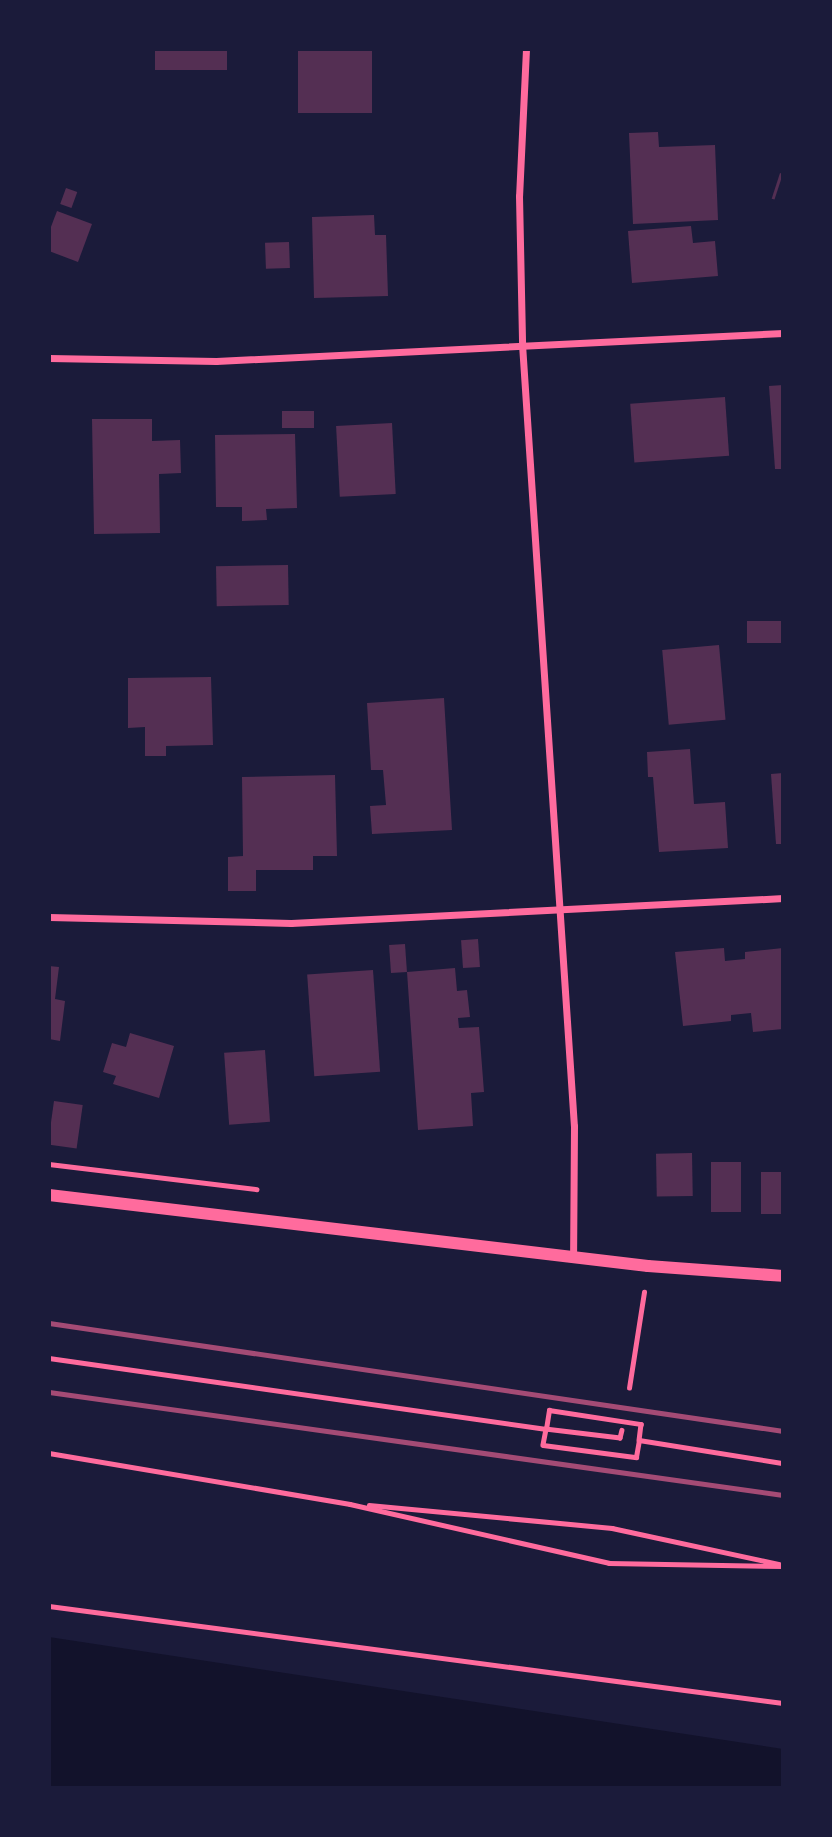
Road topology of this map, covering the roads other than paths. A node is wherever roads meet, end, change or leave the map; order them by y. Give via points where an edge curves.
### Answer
1 (526, 49) edge
2 (783, 332) edge
3 (522, 344) junction
4 (49, 358) edge
5 (783, 898) edge
6 (558, 908) junction
7 (49, 917) edge
8 (49, 1195) edge
9 (573, 1256) junction
10 (783, 1276) edge

1 - 3 street via 519,195
2 - 3 street
3 - 4 street via 216,361
3 - 6 street
5 - 6 street
6 - 7 street via 291,923
6 - 9 street via 574,1126
8 - 9 street
9 - 10 street

